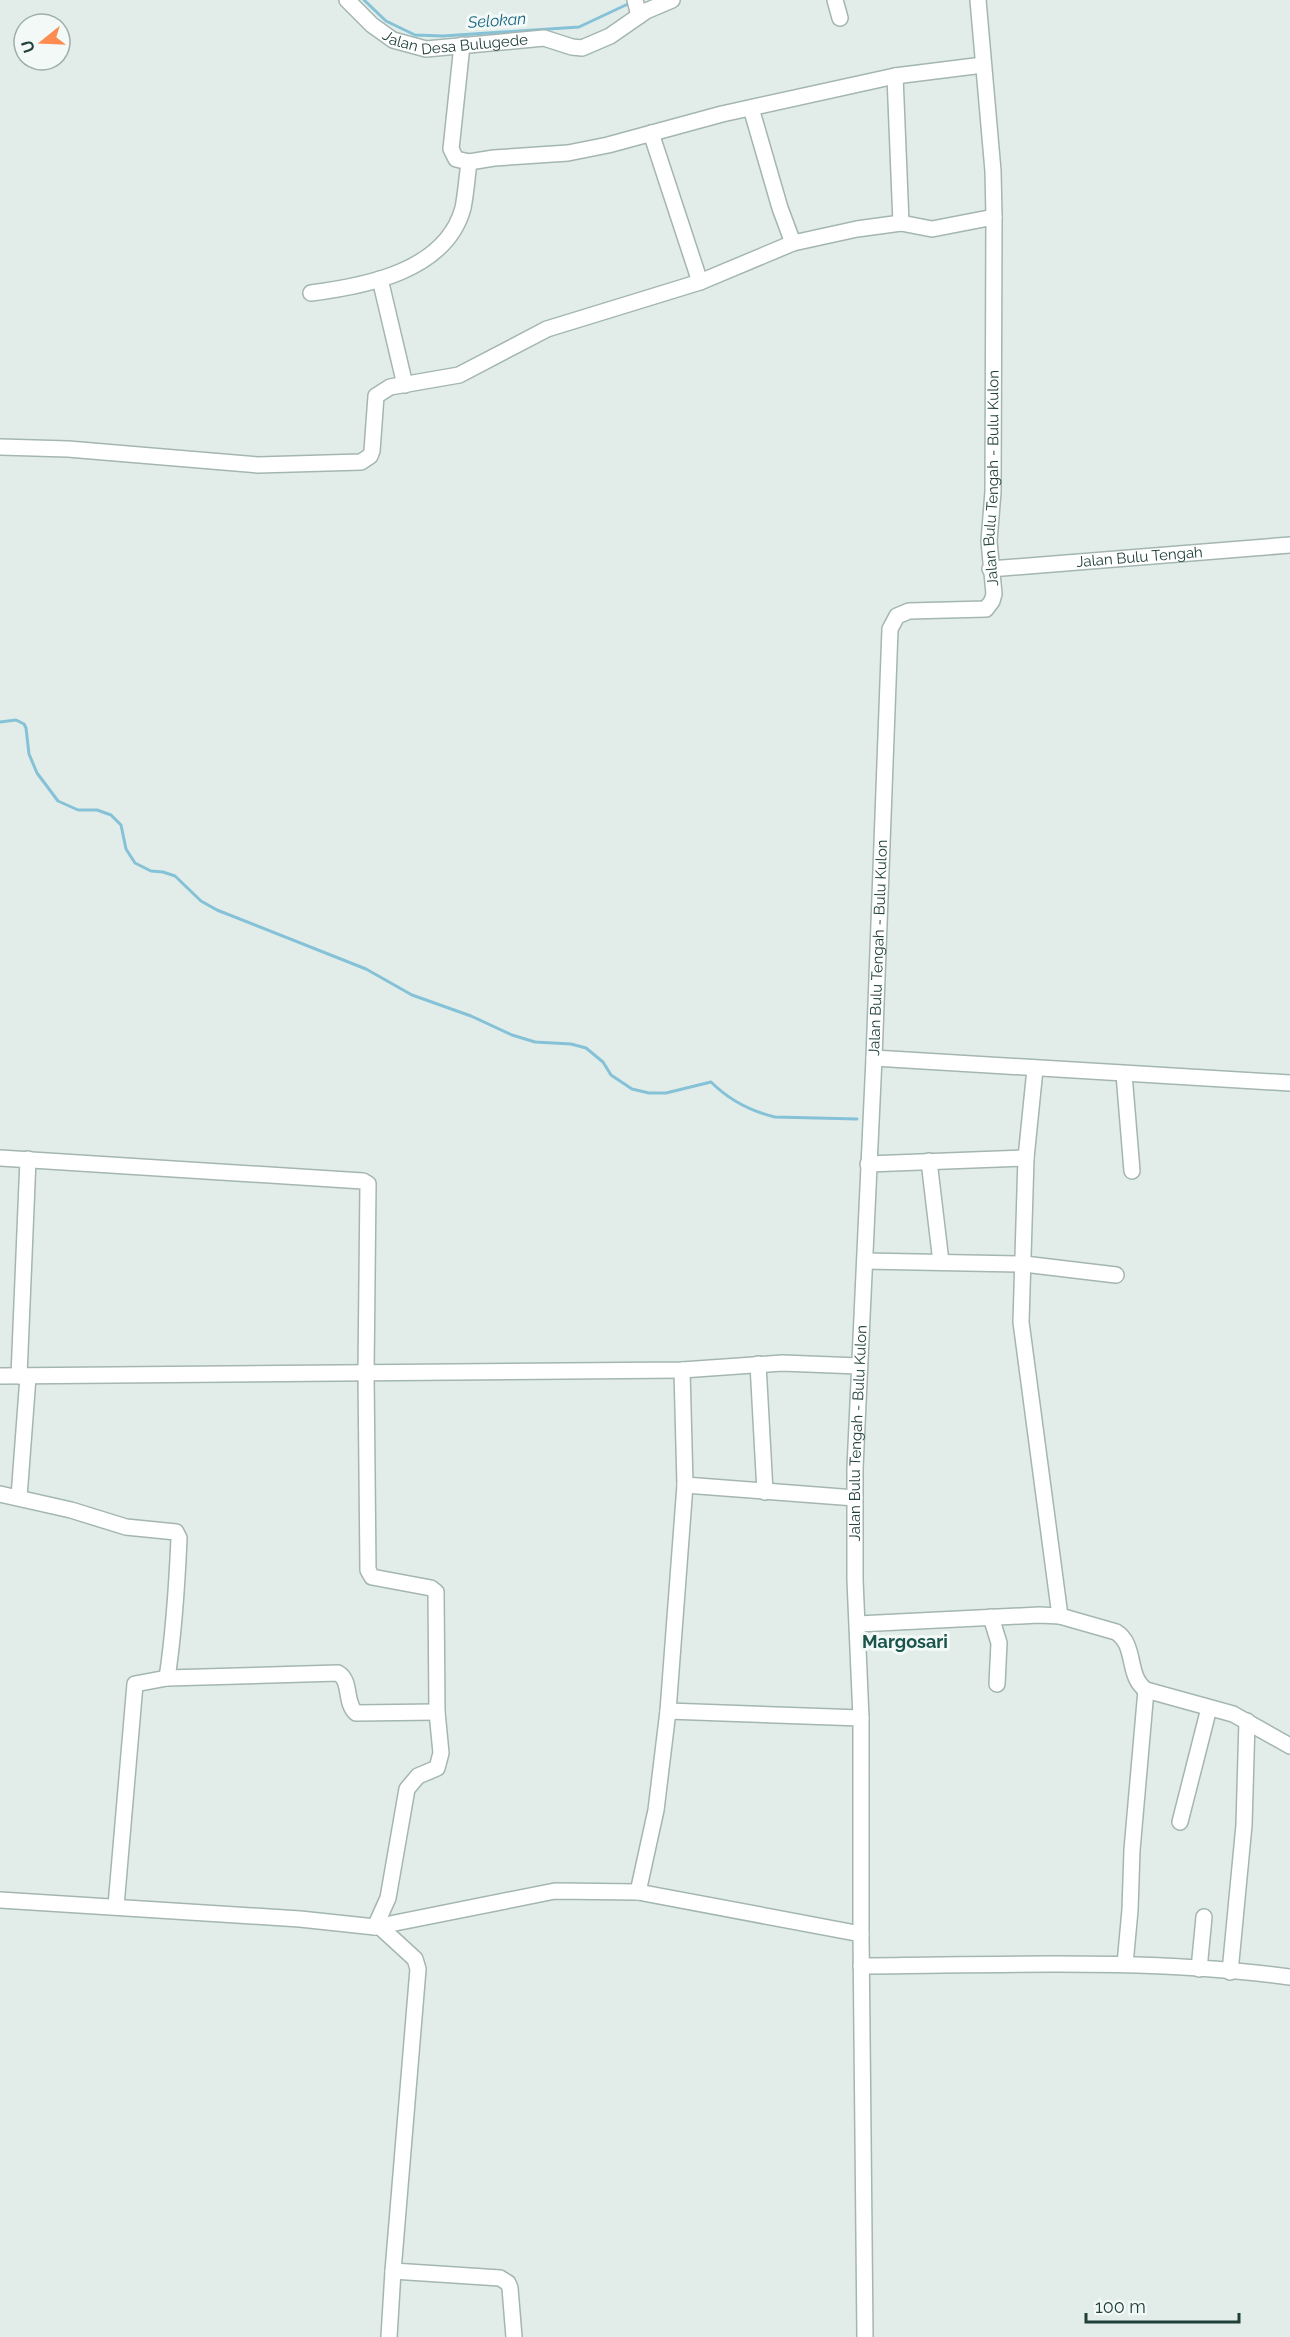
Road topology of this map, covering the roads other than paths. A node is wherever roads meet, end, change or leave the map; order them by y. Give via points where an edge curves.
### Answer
1 (347, 0) edge
2 (672, 0) edge
3 (835, 0) edge
4 (978, 0) edge
5 (637, 9) edge
6 (840, 18) dead end
7 (462, 45) junction
8 (983, 65) junction
9 (895, 76) junction
10 (751, 108) junction
11 (651, 134) junction
12 (469, 162) junction
13 (994, 217) junction
14 (901, 223) junction
15 (793, 243) junction
16 (380, 279) junction
17 (700, 282) junction
18 (311, 293) dead end
19 (405, 385) junction
20 (0, 447) edge
21 (1290, 545) edge
22 (990, 569) junction
23 (874, 1058) junction
24 (1035, 1069) junction
25 (1124, 1074) junction
26 (1290, 1083) edge
27 (0, 1158) edge
28 (1026, 1158) junction
29 (28, 1159) junction
30 (929, 1161) junction
31 (868, 1164) junction
32 (1132, 1172) dead end
33 (865, 1261) junction
34 (941, 1262) junction
35 (1024, 1264) junction
36 (1116, 1275) dead end
37 (758, 1364) junction
38 (859, 1366) junction
39 (682, 1370) junction
40 (366, 1374) junction
41 (0, 1376) edge
42 (24, 1377) junction
43 (685, 1485) junction
44 (765, 1492) junction
45 (0, 1494) edge
46 (19, 1497) junction
47 (855, 1498) junction
48 (1060, 1616) junction
49 (991, 1617) junction
50 (858, 1624) junction
51 (167, 1678) junction
52 (997, 1684) dead end
53 (1146, 1690) junction
54 (1209, 1708) junction
55 (668, 1711) junction
56 (437, 1712) junction
57 (861, 1718) junction
58 (1247, 1721) junction
59 (1290, 1746) edge
60 (1180, 1822) dead end
61 (638, 1892) junction
62 (0, 1900) edge
63 (116, 1906) junction
64 (1204, 1917) dead end
65 (377, 1926) junction
66 (861, 1934) junction
67 (1125, 1964) junction
68 (861, 1966) junction
69 (1199, 1969) junction
70 (1230, 1972) junction
71 (1290, 1977) edge
72 (393, 2271) junction
73 (389, 2337) edge
74 (514, 2337) edge
75 (865, 2337) edge

1 - 7 street, Jalan Desa Bulugede via 393,39 426,49
2 - 5 street, Jalan Desa Bulugede
3 - 6 street
4 - 8 street, Jalan Bulu Tengah - Bulu Kulon
5 - 7 street, Jalan Desa Bulugede via 610,36 582,48 544,38
7 - 12 street via 451,149 456,159
8 - 9 street
8 - 13 street, Jalan Bulu Tengah - Bulu Kulon
9 - 10 street
9 - 14 street
10 - 11 street
10 - 15 street
11 - 12 street via 568,153
11 - 17 street
12 - 16 street via 463,208 447,237 428,257
13 - 14 street via 932,229
13 - 22 street, Jalan Bulu Tengah - Bulu Kulon
14 - 15 street
15 - 17 street
16 - 18 street
16 - 19 street
17 - 19 street via 554,327 459,375
19 - 20 street via 376,396 372,451 361,462 258,465
21 - 22 street, Jalan Bulu Tengah
22 - 23 street, Jalan Bulu Tengah - Bulu Kulon via 994,594 986,609 909,611 897,616 890,629
23 - 24 street
23 - 31 street, Jalan Bulu Tengah - Bulu Kulon
24 - 25 street
24 - 28 street
25 - 26 street
25 - 32 street
27 - 29 street
28 - 30 street
28 - 35 street
29 - 40 street via 367,1182
29 - 42 street
30 - 31 street
30 - 34 street
31 - 33 street, Jalan Bulu Tengah - Bulu Kulon
33 - 34 street
33 - 38 street, Jalan Bulu Tengah - Bulu Kulon
34 - 35 street
35 - 36 street
35 - 48 street via 1021,1322
37 - 38 street
37 - 39 street
37 - 44 street
38 - 47 street, Jalan Bulu Tengah - Bulu Kulon
39 - 40 street
39 - 43 street
40 - 42 street
40 - 56 street via 368,1573 436,1592
41 - 42 street
42 - 46 street
43 - 44 street
43 - 55 street
44 - 47 street
45 - 46 street
46 - 51 street via 126,1527 176,1532 177,1580
47 - 50 street, Jalan Bulu Tengah - Bulu Kulon
48 - 49 street
48 - 53 street via 1122,1635 1136,1681
49 - 50 street
49 - 52 street via 999,1642
50 - 57 street, Jalan Bulu Tengah - Bulu Kulon
51 - 56 street via 338,1673 345,1680 349,1705 356,1713
51 - 63 street via 138,1682 133,1687
53 - 54 street
53 - 67 street
54 - 58 street
54 - 60 street
55 - 57 street
55 - 61 street via 656,1810
56 - 65 street via 441,1761 437,1768 418,1776 407,1790 388,1898
57 - 66 street, Jalan Bulu Tengah - Bulu Kulon
58 - 59 street
58 - 70 street via 1244,1825
61 - 65 street via 555,1891
61 - 66 street
62 - 63 street
63 - 65 street
64 - 69 street
65 - 72 street via 416,1959 418,1969
66 - 68 street, Jalan Bulu Tengah - Bulu Kulon
67 - 68 street
67 - 69 street
68 - 75 street, Jalan Bulu Tengah - Bulu Kulon
69 - 70 street
70 - 71 street
72 - 73 street
72 - 74 street via 505,2280 510,2288

